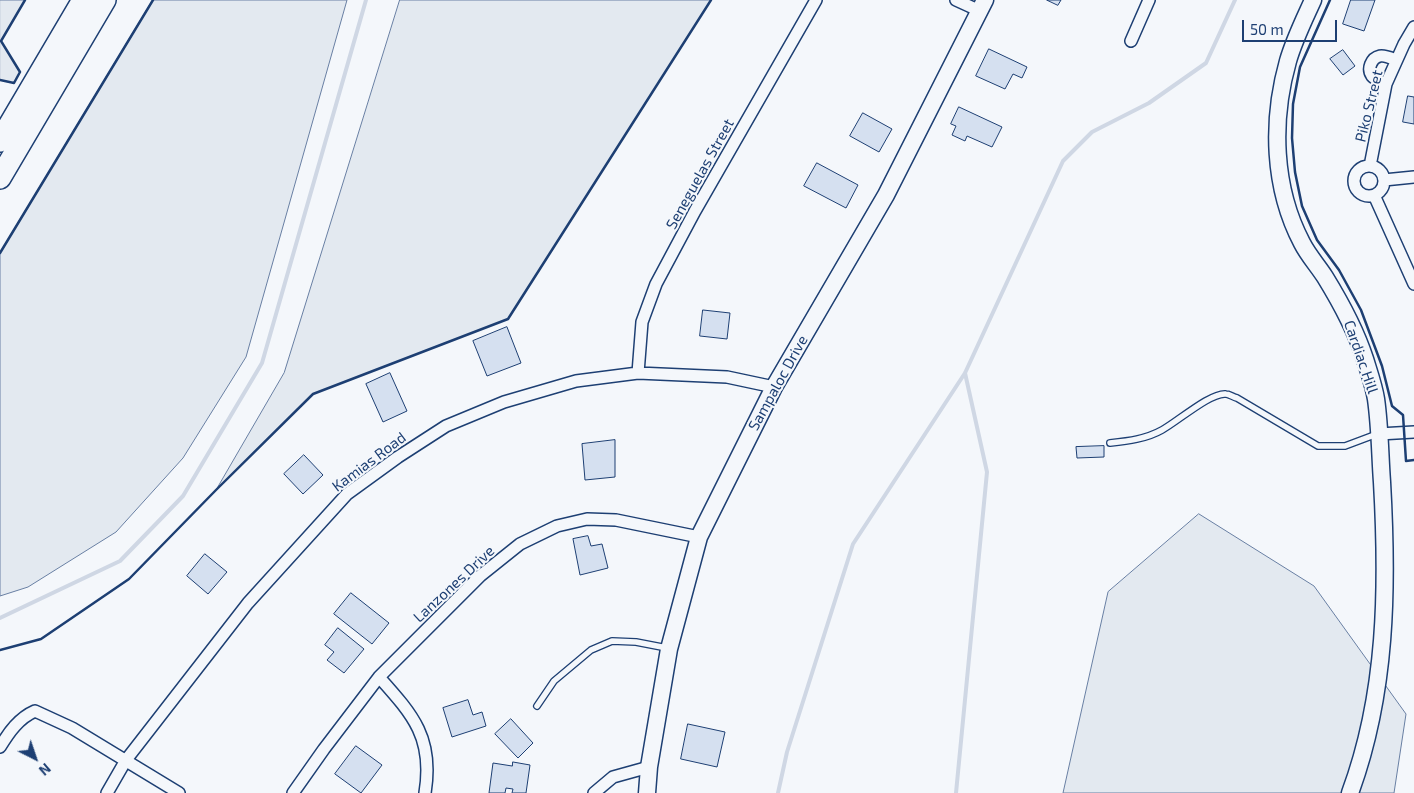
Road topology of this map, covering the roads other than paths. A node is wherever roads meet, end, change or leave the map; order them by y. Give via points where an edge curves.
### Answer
1 (83, 0) edge
2 (105, 0) edge
3 (816, 0) edge
4 (956, 0) edge
5 (1149, 0) edge
6 (1313, 0) edge
7 (982, 6) edge
8 (1414, 27) edge
9 (1131, 41) dead end
10 (1396, 60) junction
11 (1386, 84) junction
12 (0, 141) edge
13 (1370, 166) junction
14 (1414, 177) edge
15 (0, 178) edge
16 (1384, 180) junction
17 (1374, 195) junction
18 (1414, 284) edge
19 (638, 373) junction
20 (774, 387) junction
21 (1414, 432) edge
22 (1379, 434) junction
23 (1110, 443) dead end
24 (700, 537) junction
25 (669, 648) junction
26 (379, 677) junction
27 (537, 706) dead end
28 (0, 747) edge
29 (126, 760) junction
30 (649, 767) junction
31 (107, 793) edge
32 (179, 793) edge
33 (293, 793) edge
34 (425, 793) edge
35 (594, 793) edge
36 (647, 793) edge
37 (1350, 793) edge

1 - 12 highway
2 - 15 highway
3 - 19 street, Seneguelas Street via 656,284 642,322
4 - 7 street
5 - 9 street
6 - 22 street, Cardiac Hill via 1288,61 1279,102 1280,176 1288,211 1302,244 1347,316 1364,358 1376,398
7 - 20 street, Sampaloc Drive via 886,195
8 - 10 street, Piko Street
10 - 11 street, Piko Street
10 - 11 street via 1381,56 1371,64 1372,76
11 - 13 street, Piko Street
13 - 16 street via 1378,169
13 - 17 street via 1356,173 1354,184 1364,196
14 - 16 street
16 - 17 street via 1382,189
17 - 18 street
19 - 20 street, Kamias Road via 727,377
19 - 29 street, Kamias Road via 576,381 496,406 446,426 347,494 248,603
20 - 24 street, Sampaloc Drive
21 - 22 street
22 - 23 lane via 1345,446 1318,446 1225,394 1212,397 1161,431 1139,439
22 - 37 street, Cardiac Hill via 1385,538 1385,617 1369,732
24 - 25 street, Sampaloc Drive
24 - 26 street, Lanzones Drive via 616,520 587,519 557,526 520,544 480,576
25 - 27 lane via 612,641 592,650 554,681
25 - 30 street, Sampaloc Drive
26 - 33 street, Lanzones Drive
26 - 34 street via 408,710 420,732 427,760
28 - 29 street via 25,716 35,711 72,728
29 - 31 street, Kamias Road
29 - 32 street
30 - 35 street via 613,777
30 - 36 street, Sampaloc Drive

